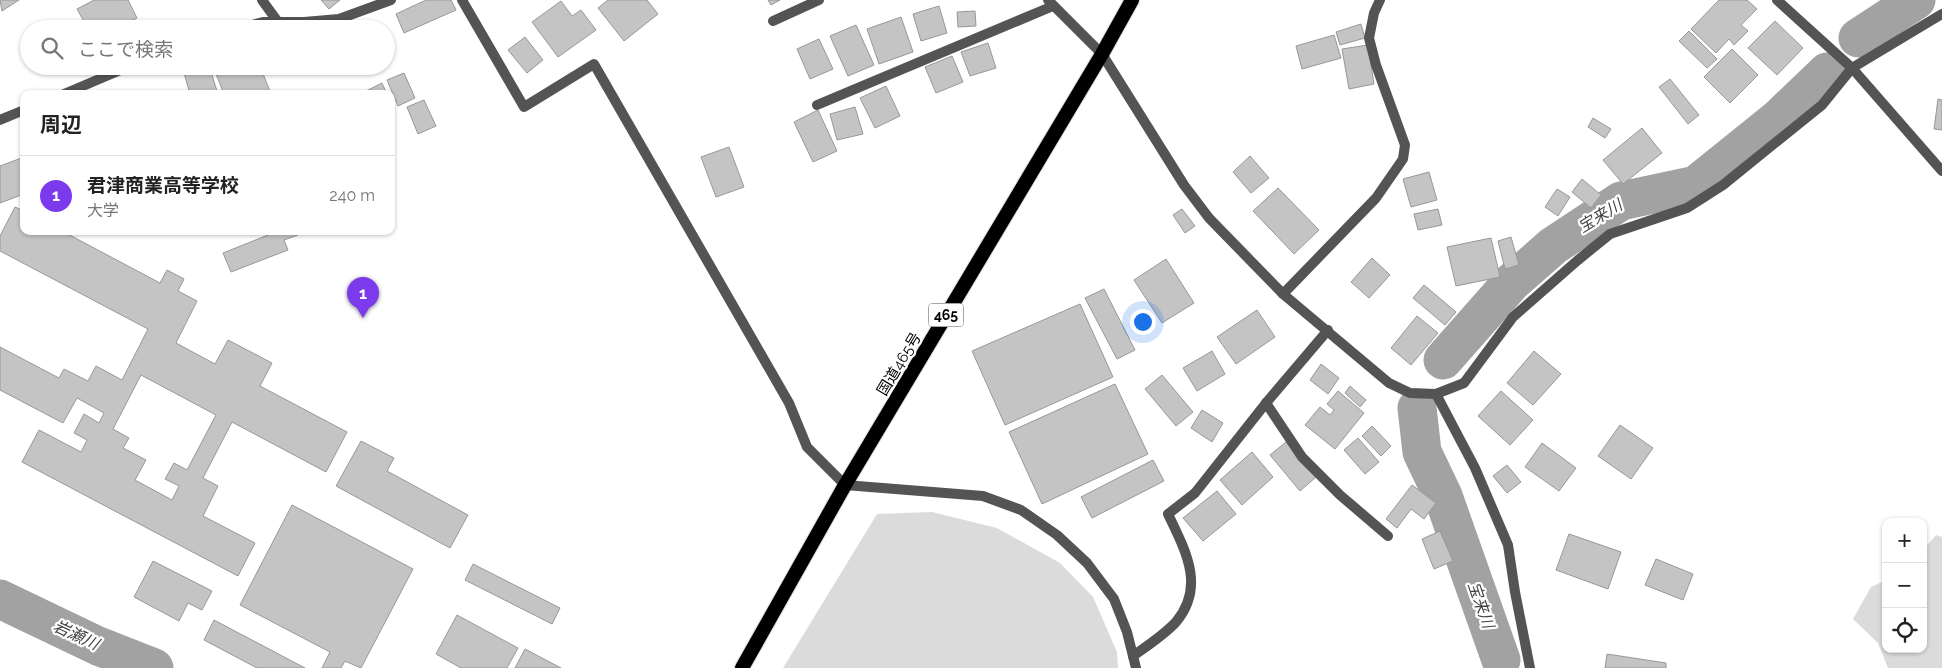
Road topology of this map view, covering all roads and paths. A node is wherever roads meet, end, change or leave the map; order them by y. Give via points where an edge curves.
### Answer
1 (262, 0) edge
2 (391, 0) edge
3 (462, 0) edge
4 (819, 0) edge
5 (1132, 0) edge
6 (1380, 0) edge
7 (1777, 0) edge
8 (1051, 3) edge
9 (1942, 14) edge
10 (277, 20) edge
11 (327, 20) edge
12 (773, 22) dead end
13 (1102, 54) junction
14 (1852, 68) junction
15 (109, 75) edge
16 (73, 90) edge
17 (817, 105) dead end
18 (20, 112) edge
19 (0, 120) edge
20 (1942, 171) edge
21 (1283, 294) junction
22 (1328, 330) junction
23 (1436, 394) junction
24 (1266, 403) junction
25 (845, 485) junction
26 (1388, 536) dead end
27 (1133, 656) junction
28 (742, 668) edge
29 (1136, 668) edge
30 (1530, 668) edge

1 - 10 street
2 - 11 street via 339,19
3 - 25 street via 524,107 594,64 789,403 807,447
4 - 12 street
5 - 13 highway, 国道465号 / 465
6 - 21 street via 1369,38 1405,145 1403,159 1376,198
7 - 14 street
8 - 13 street
8 - 17 street
9 - 14 street
13 - 21 street via 1184,186 1209,218
13 - 25 highway, 国道465号 / 465
14 - 20 street
14 - 23 street via 1822,105 1723,185 1687,208 1610,234 1513,317 1464,383
15 - 16 street
18 - 19 street
21 - 22 street
22 - 23 street via 1389,383 1410,393
22 - 24 street
23 - 30 street via 1475,468 1508,545
24 - 26 street via 1302,457
24 - 27 street via 1195,493 1168,514 1189,564 1192,587 1184,610 1174,623
25 - 27 street via 983,496 1021,510 1057,535 1087,563 1114,599
25 - 28 highway, 国道465号 / 465
27 - 29 street

